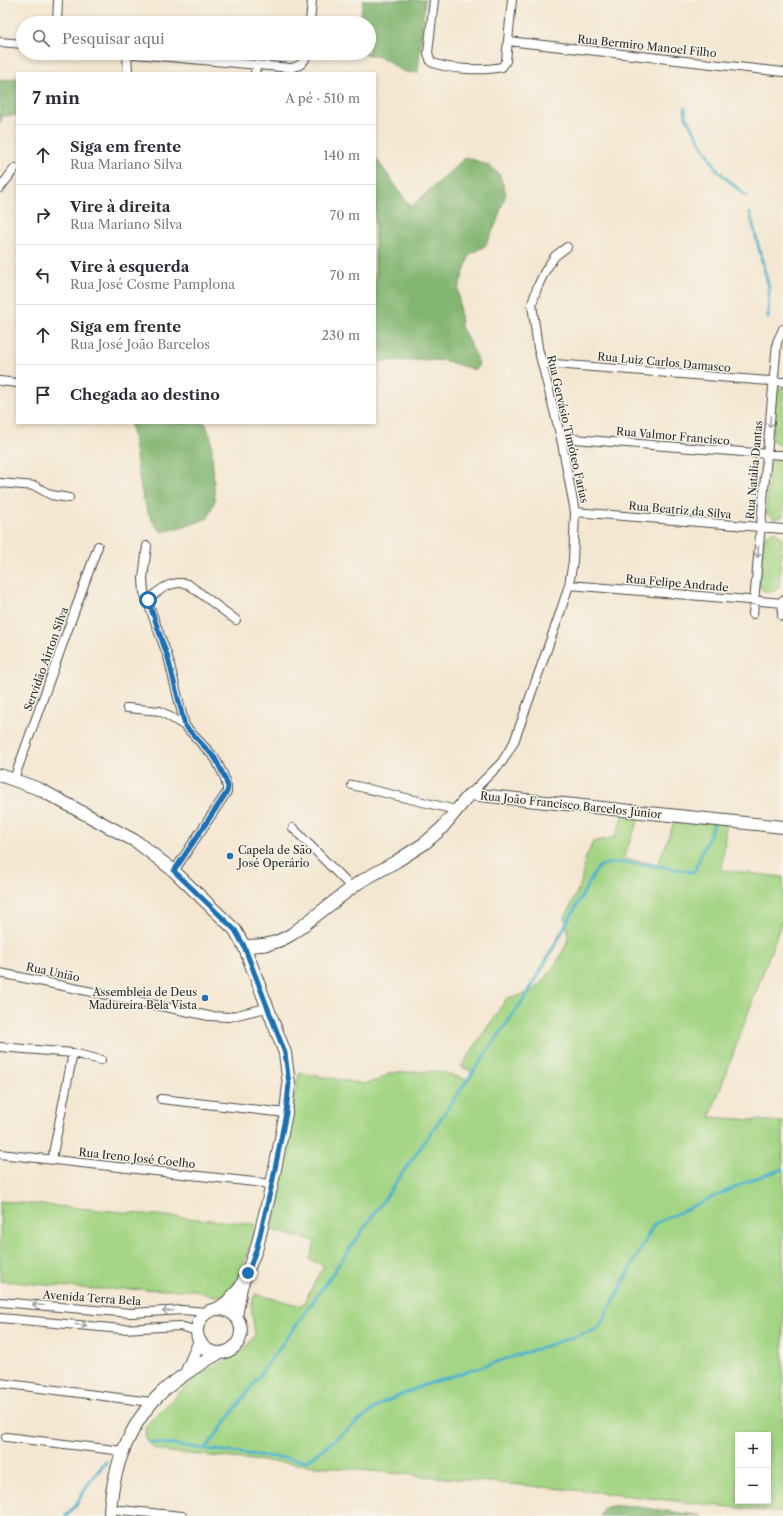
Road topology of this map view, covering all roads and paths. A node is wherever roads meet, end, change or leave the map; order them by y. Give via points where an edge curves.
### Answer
1 (58, 0) edge
2 (312, 0) edge
3 (434, 0) edge
4 (512, 0) edge
5 (57, 16) edge
6 (311, 16) edge
7 (508, 41) junction
8 (0, 42) edge
9 (16, 43) edge
10 (127, 60) edge
11 (183, 60) edge
12 (305, 60) edge
13 (256, 69) edge
14 (128, 72) edge
15 (783, 72) edge
16 (15, 168) dead end
17 (0, 188) edge
18 (568, 247) dead end
19 (783, 330) edge
20 (542, 363) junction
21 (0, 381) edge
22 (773, 382) junction
23 (783, 382) edge
24 (16, 383) edge
25 (561, 438) junction
26 (767, 454) junction
27 (783, 456) edge
28 (0, 483) edge
29 (69, 498) dead end
30 (575, 512) junction
31 (760, 528) junction
32 (783, 530) edge
33 (98, 546) dead end
34 (147, 546) dead end
35 (569, 585) junction
36 (148, 600) junction
37 (754, 600) junction
38 (783, 602) edge
39 (753, 614) dead end
40 (782, 616) dead end
41 (236, 620) dead end
42 (127, 708) dead end
43 (185, 726) junction
44 (0, 775) edge
45 (14, 779) junction
46 (352, 785) dead end
47 (470, 794) junction
48 (456, 810) junction
49 (783, 827) edge
50 (293, 828) dead end
51 (174, 871) junction
52 (352, 888) junction
53 (244, 946) junction
54 (0, 973) edge
55 (266, 1008) junction
56 (0, 1047) edge
57 (73, 1053) junction
58 (101, 1060) dead end
59 (161, 1099) dead end
60 (286, 1113) junction
61 (0, 1154) edge
62 (52, 1159) junction
63 (272, 1184) junction
64 (241, 1287) junction
65 (0, 1302) edge
66 (212, 1310) junction
67 (236, 1316) junction
68 (0, 1318) edge
69 (198, 1336) junction
70 (219, 1353) junction
71 (187, 1371) junction
72 (0, 1383) edge
73 (150, 1402) junction
74 (6, 1437) dead end
75 (123, 1451) junction
76 (110, 1512) edge
77 (182, 1516) edge

1 - 5 street
2 - 6 street
3 - 7 street via 428,53 431,62 484,70 502,67 506,61
4 - 7 street
7 - 15 street, Rua Bermiro Manoel Filho
8 - 9 street
10 - 14 street
11 - 13 street
12 - 13 street via 297,67
16 - 17 street
18 - 20 street, Rua Gervásio Timóteo Farias via 555,256 545,271 532,304
19 - 22 street, Rua Natália Dantas via 777,342
20 - 22 street, Rua Luiz Carlos Damasco
20 - 25 street, Rua Gervásio Timóteo Farias
21 - 24 street
22 - 23 street, Rua Luiz Carlos Damasco
22 -> 26 street, Rua Natália Dantas
25 - 26 street, Rua Valmor Francisco
25 - 30 street, Rua Gervásio Timóteo Farias
26 - 27 street, Rua Valmor Francisco
26 - 31 street, Rua Natália Dantas
28 - 29 street via 35,486
30 - 31 street, Rua Beatriz da Silva
30 - 35 street, Rua Gervásio Timóteo Farias
31 - 32 street, Rua Beatriz da Silva
31 -> 37 street, Rua Natália Dantas
33 - 45 street, Servidão Airton Silva
34 - 36 street via 143,579 144,592
35 - 37 street, Rua Felipe Andrade
35 - 47 street, Rua Gervásio Timóteo Farias via 514,742 502,762
36 - 41 street via 160,590 180,582 188,584
36 - 43 street via 168,658
37 - 38 street, Rua Felipe Andrade
37 - 39 street, Rua Natália Dantas
38 - 40 street
42 - 43 street via 160,711
43 - 51 street via 215,758 228,787
44 - 45 main road
45 - 51 main road via 128,837
46 - 48 street
47 - 48 main road, Rua João Francisco Barcelos Júnior
47 - 49 main road, Rua João Francisco Barcelos Júnior
48 - 52 main road, Rua João Francisco Barcelos Júnior via 441,829 425,842
50 - 52 street
51 - 53 main road via 235,930
52 - 53 main road, Rua João Francisco Barcelos Júnior via 284,939 268,945
53 - 55 main road
54 - 55 street, Rua União via 209,1016 229,1017
55 - 60 main road via 287,1063 289,1084
56 - 57 street
57 - 58 street
57 - 62 street
59 - 60 street
60 - 63 main road
61 - 62 street, Rua Ireno José Coelho
62 - 63 street, Rua Ireno José Coelho
63 - 64 main road via 257,1247
64 - 66 main road via 226,1303
64 - 67 main road
66 -> 65 street, Avenida Terra Bela via 130,1313
66 - 67 main road via 231,1312
66 - 69 main road via 201,1318
67 - 70 main road via 241,1328 239,1340 231,1349
68 -> 69 street via 127,1329 180,1326
69 - 70 main road via 208,1350
69 - 71 main road
70 - 71 main road
71 - 73 main road
72 - 73 street
73 - 75 main road via 137,1420
74 - 75 street
75 - 76 main road via 112,1488
76 - 77 street

